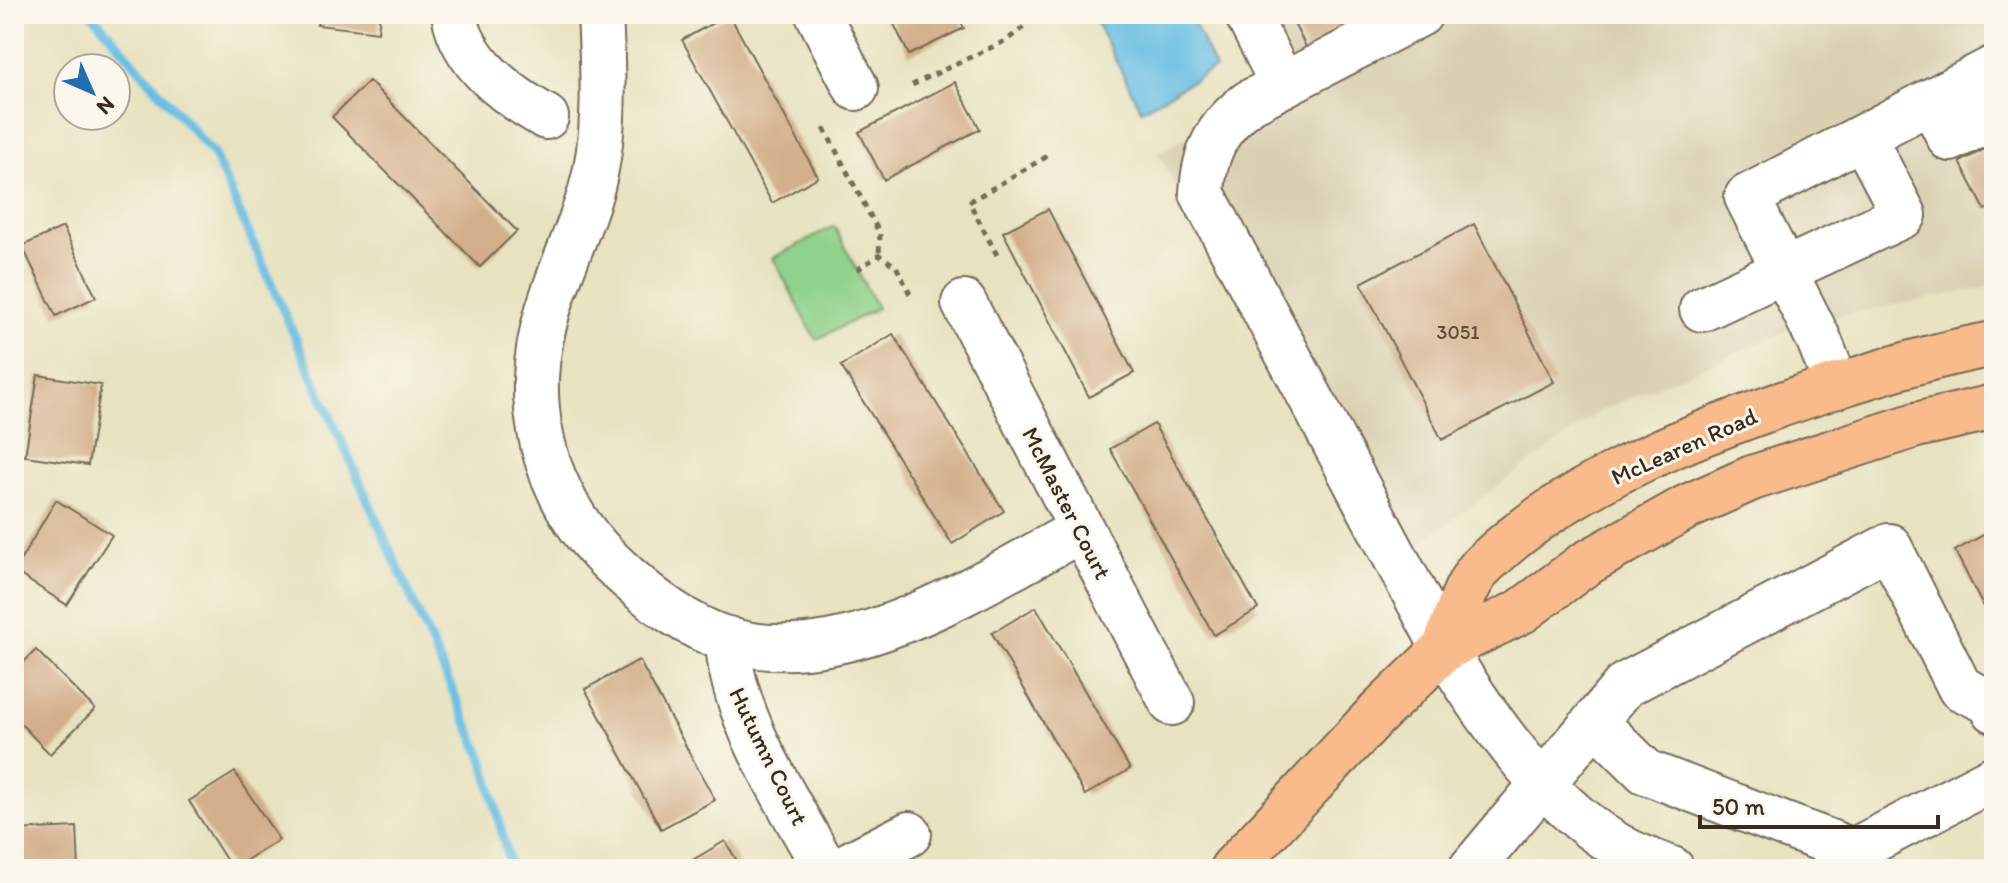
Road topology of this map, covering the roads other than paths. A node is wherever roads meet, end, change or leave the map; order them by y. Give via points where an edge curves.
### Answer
1 (454, 14) edge
2 (600, 14) edge
3 (818, 14) edge
4 (1247, 14) edge
5 (1420, 14) edge
6 (1994, 68) edge
7 (1283, 85) junction
8 (856, 88) dead end
9 (1931, 101) junction
10 (546, 117) dead end
11 (1994, 117) edge
12 (1863, 137) junction
13 (1785, 273) junction
14 (964, 303) dead end
15 (1702, 309) dead end
16 (1994, 344) edge
17 (1837, 386) junction
18 (1994, 407) edge
19 (1081, 530) junction
20 (728, 639) junction
21 (1444, 649) junction
22 (1172, 703) dead end
23 (1994, 710) edge
24 (1595, 722) junction
25 (1994, 778) edge
26 (1544, 782) junction
27 (909, 834) dead end
28 (825, 869) edge
29 (840, 869) edge
30 (1232, 869) edge
31 (1471, 869) edge
32 (1672, 869) edge

1 - 10 street via 469,51 491,80
2 - 20 street via 601,142 591,191 549,299 539,340 537,395 545,457 559,494 602,554 664,606
3 - 8 street
4 - 7 street
5 - 7 street
6 - 9 street
7 - 21 street via 1250,102 1220,129 1206,154 1202,193
9 - 11 street via 1950,139
9 - 12 street
12 - 13 street via 1747,197
12 - 13 street via 1904,215
13 - 15 street
13 - 17 street
14 - 19 street, McMaster Court
16 - 17 main road, McLearen Road via 1899,365
17 - 21 main road, McLearen Road via 1731,420 1660,451 1550,513 1484,563
18 - 21 main road, McLearen Road via 1916,425 1687,507 1585,564 1522,611
19 - 20 street via 898,624 859,637 772,645
19 - 22 street, McMaster Court
20 - 28 street, Hutumn Court via 737,701
21 - 26 street via 1484,716
21 - 30 main road, McLearen Road
23 - 24 street via 1990,702 1960,688 1889,546 1625,685
24 - 25 street via 1646,772 1853,851
24 - 26 street
26 - 31 street
26 - 32 street via 1570,810 1624,849
27 - 29 street

